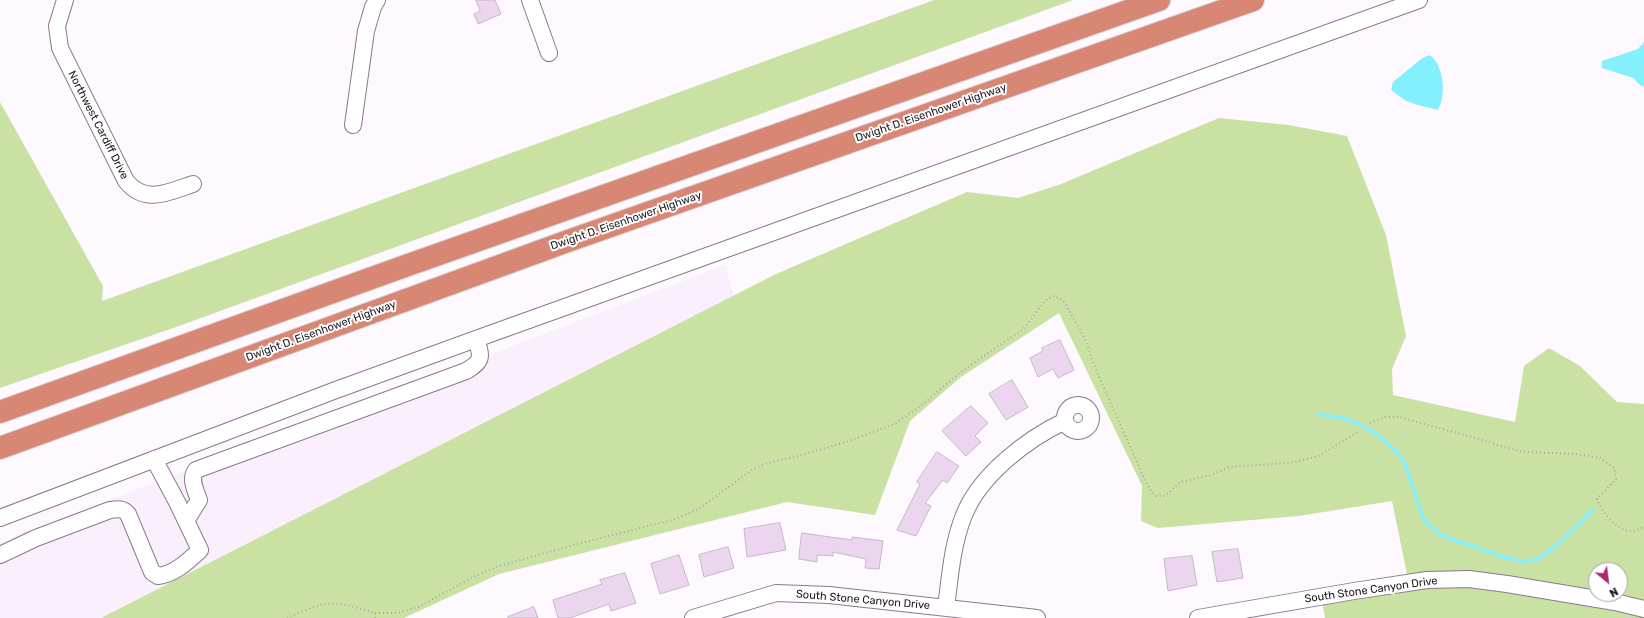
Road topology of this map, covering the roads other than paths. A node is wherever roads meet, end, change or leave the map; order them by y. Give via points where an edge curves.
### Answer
1 (65, 0) edge
2 (377, 0) edge
3 (530, 0) edge
4 (1159, 0) edge
5 (1253, 0) edge
6 (1419, 0) edge
7 (549, 53) dead end
8 (352, 125) dead end
9 (193, 184) dead end
10 (476, 339) junction
11 (6, 409) edge
12 (1065, 421) dead end
13 (0, 448) edge
14 (154, 459) junction
15 (0, 518) edge
16 (186, 521) junction
17 (0, 555) edge
18 (946, 608) junction
19 (1644, 609) edge
20 (693, 618) edge
21 (1037, 618) edge
22 (1198, 618) edge

1 - 9 street, Northwest Cardiff Drive via 57,26 60,48 126,181 131,188 142,194 155,195 166,194
2 - 8 street via 366,31
3 - 7 street
4 - 11 highway
5 - 13 highway, Dwight D. Eisenhower Highway via 575,239
6 - 10 street
10 - 14 street
10 - 16 street via 480,353 477,365 196,470 192,479 199,500
12 - 18 street via 1027,442 978,490 964,515 952,556
14 - 15 street
14 - 16 street
16 - 17 street via 200,550 164,576 152,572 128,514 125,510 118,509 36,538
18 - 20 street, South Stone Canyon Drive via 829,595 776,594
18 - 21 street, South Stone Canyon Drive
19 - 22 street, South Stone Canyon Drive via 1469,579 1427,580

